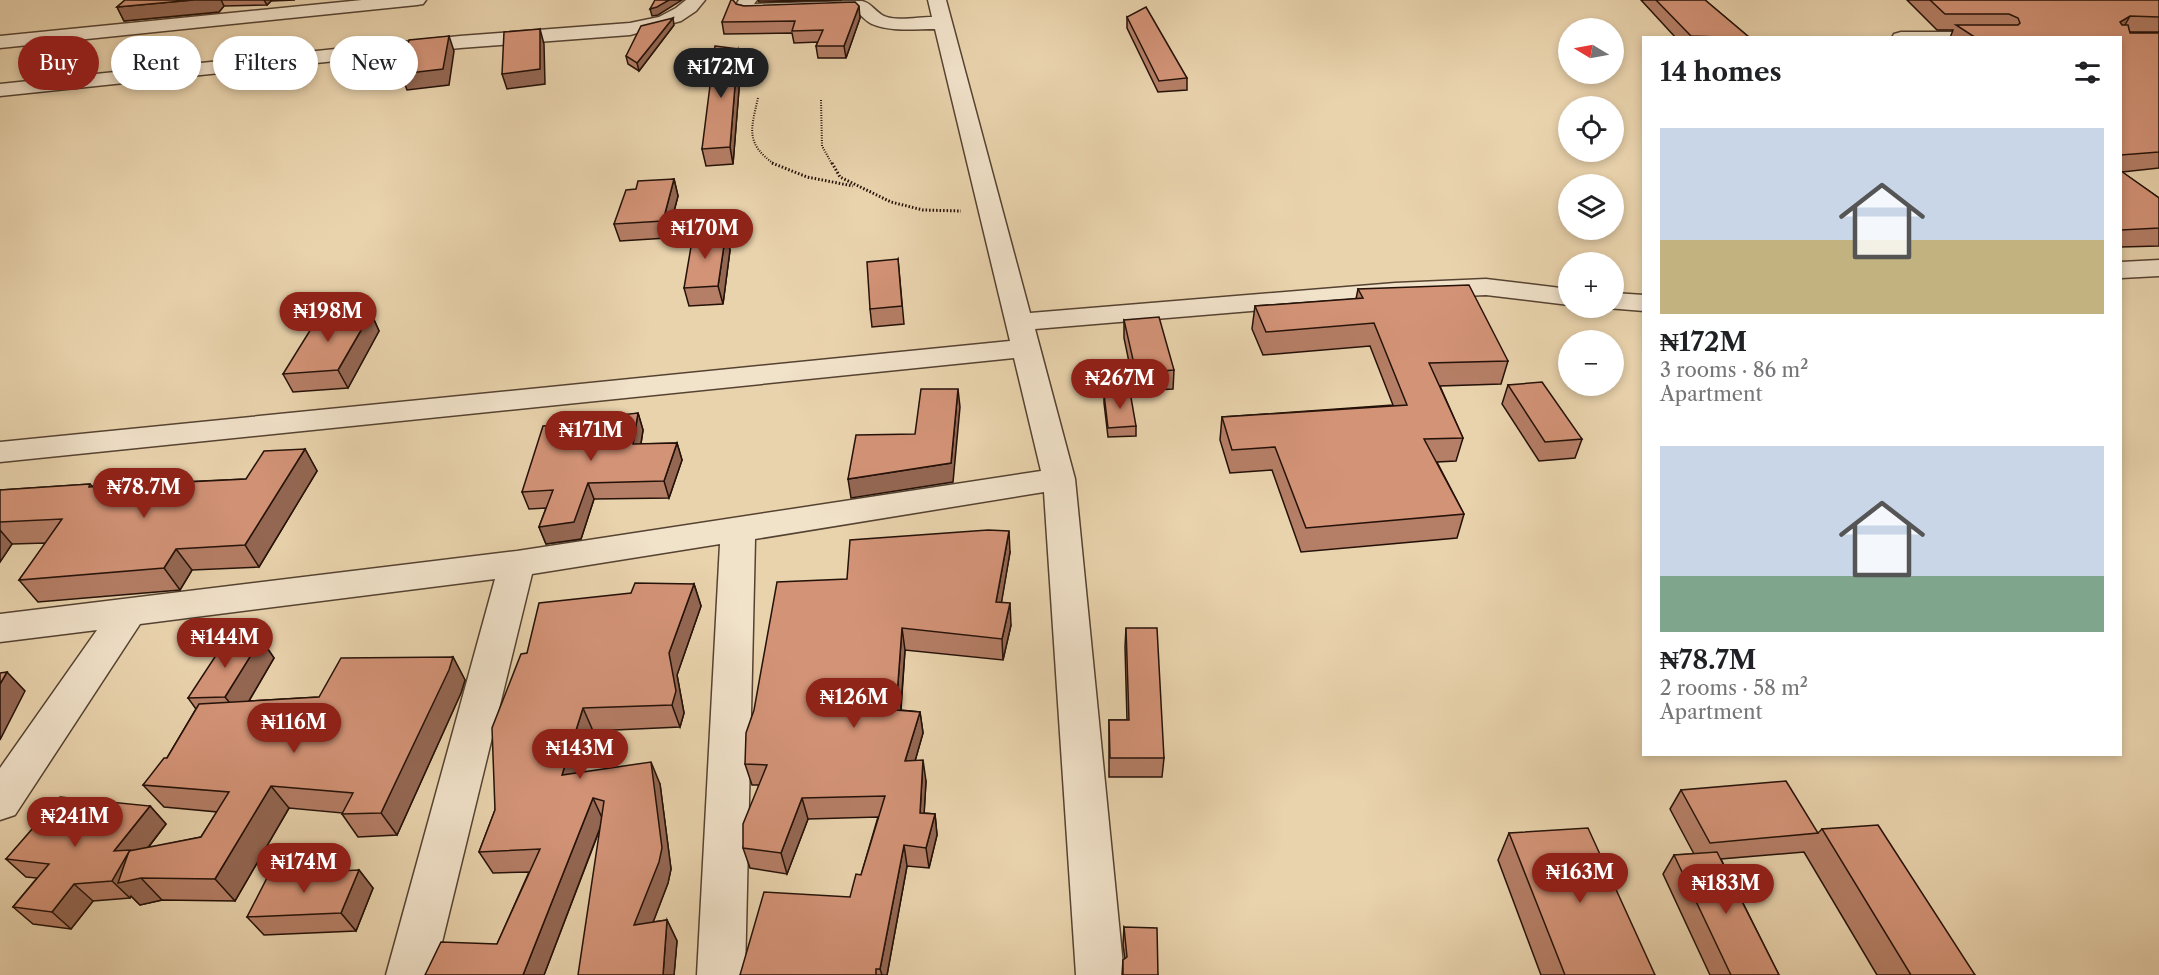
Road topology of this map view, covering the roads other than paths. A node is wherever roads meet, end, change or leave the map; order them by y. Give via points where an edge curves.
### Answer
1 (417, 0) edge
2 (696, 0) edge
3 (748, 0) edge
4 (940, 12) edge
5 (0, 42) edge
6 (0, 90) edge
7 (1558, 296) edge
8 (1624, 302) edge
9 (1642, 303) edge
10 (1023, 335) junction
11 (0, 452) edge
12 (1059, 479) junction
13 (738, 528) junction
14 (517, 564) junction
15 (129, 612) junction
16 (0, 628) edge
17 (0, 802) edge
18 (410, 975) edge
19 (721, 975) edge
20 (1100, 975) edge

1 - 5 street
2 - 6 street via 672,18 630,29 460,42
3 - 4 street via 746,10 862,6 877,20 894,23
4 - 10 street
7 - 10 street via 1486,287 1395,291
8 - 9 street
10 - 11 street
10 - 12 street
12 - 13 street
12 - 20 street
13 - 14 street
13 - 19 street
14 - 15 street
14 - 18 street
15 - 16 street
15 - 17 street

